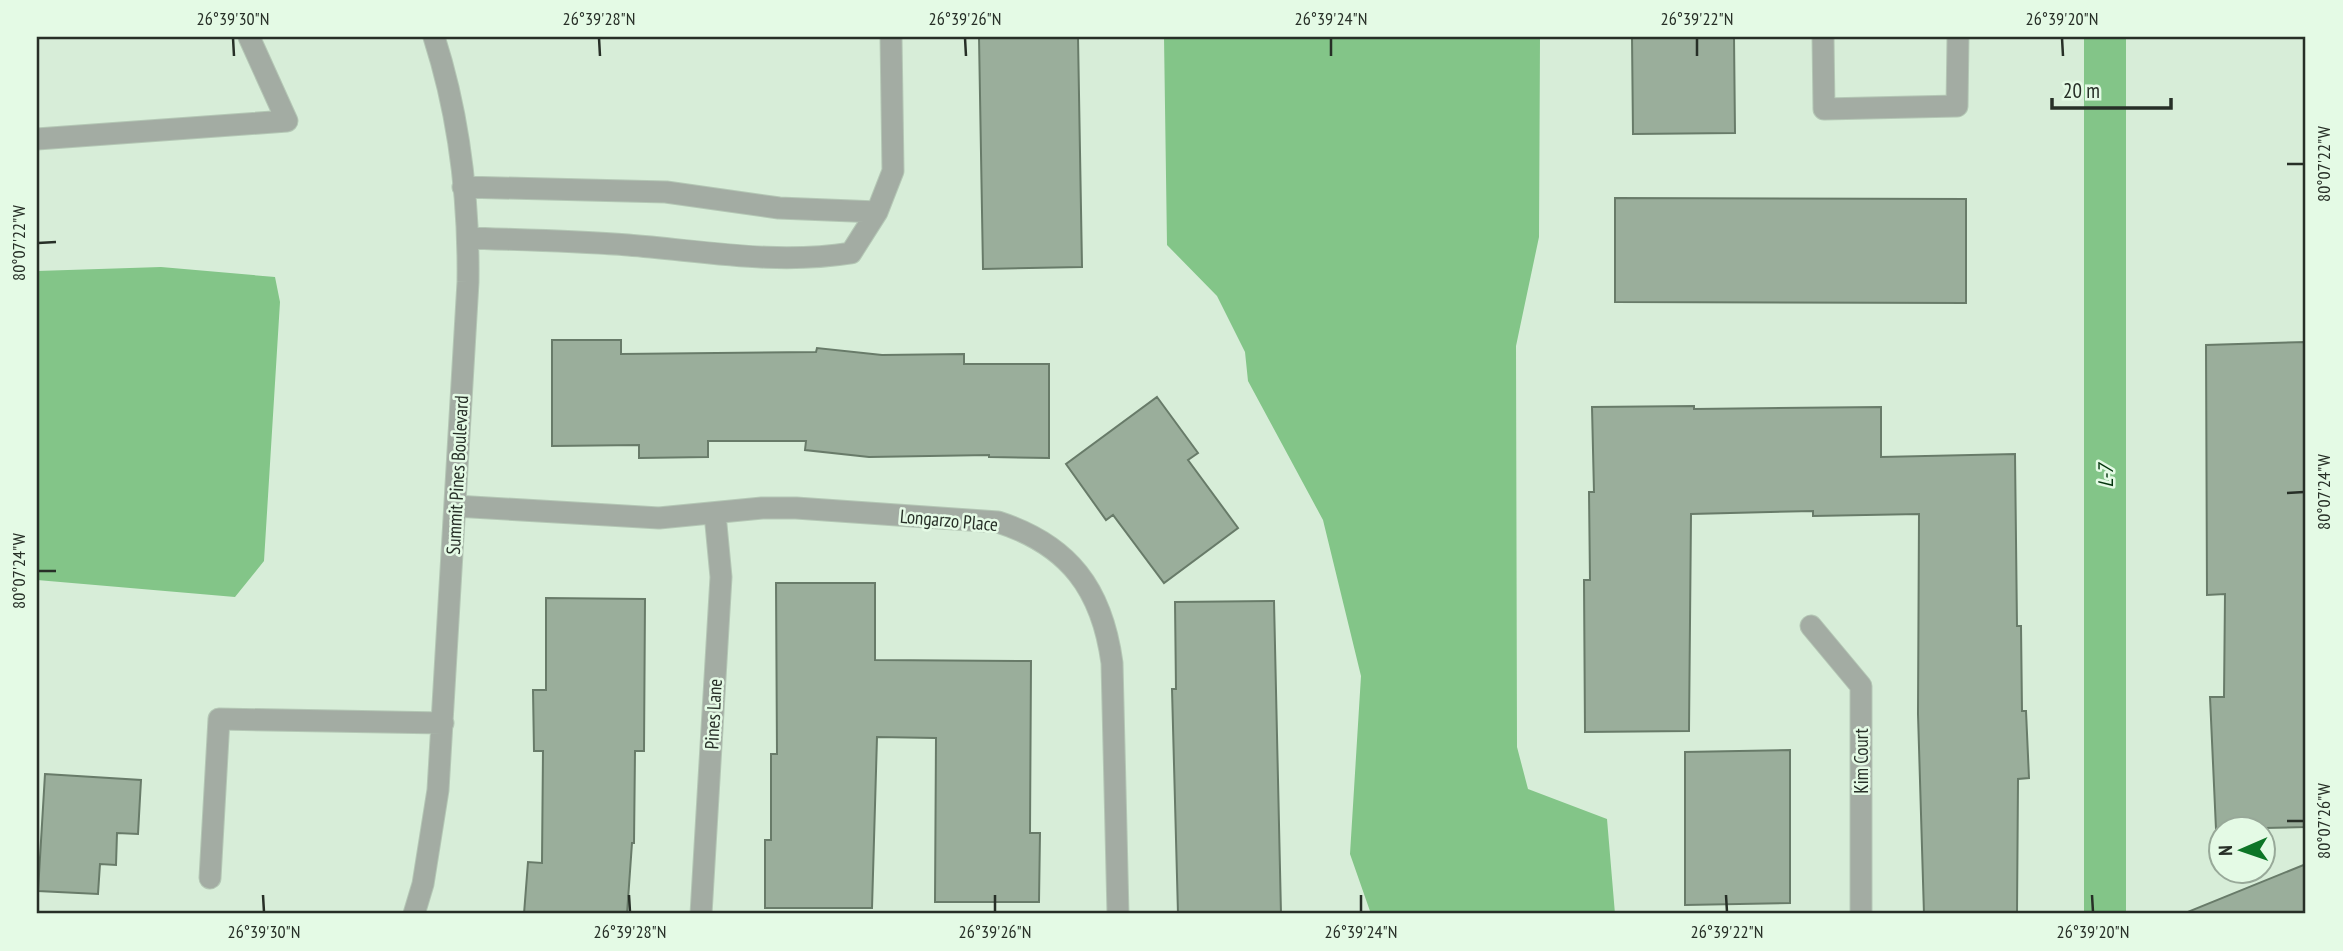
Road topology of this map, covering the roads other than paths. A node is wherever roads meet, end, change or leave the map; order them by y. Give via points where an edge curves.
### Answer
1 (249, 37) edge
2 (434, 37) edge
3 (891, 37) edge
4 (1823, 37) edge
5 (1958, 37) edge
6 (37, 139) edge
7 (463, 187) junction
8 (877, 212) junction
9 (468, 238) junction
10 (455, 506) junction
11 (715, 514) junction
12 (1811, 626) dead end
13 (443, 723) junction
14 (210, 878) dead end
15 (414, 914) edge
16 (701, 914) edge
17 (1118, 914) edge
18 (1861, 914) edge

1 - 6 street via 287,121
2 - 7 street, Summit Pines Boulevard via 455,120
3 - 8 street via 893,171
4 - 5 street via 1824,109 1957,106
7 - 8 street via 666,192 779,208
7 - 9 street, Summit Pines Boulevard
8 - 9 street via 851,253 809,260
9 - 10 street, Summit Pines Boulevard
10 - 11 street, Longarzo Place via 659,518
10 - 13 street, Summit Pines Boulevard
11 - 16 street, Pines Lane via 720,578
11 - 17 street, Longarzo Place via 796,508 998,522 1024,531 1070,562 1100,609 1112,663
12 - 18 street, Kim Court via 1861,686
13 - 14 street via 219,719
13 - 15 street, Summit Pines Boulevard via 438,790

